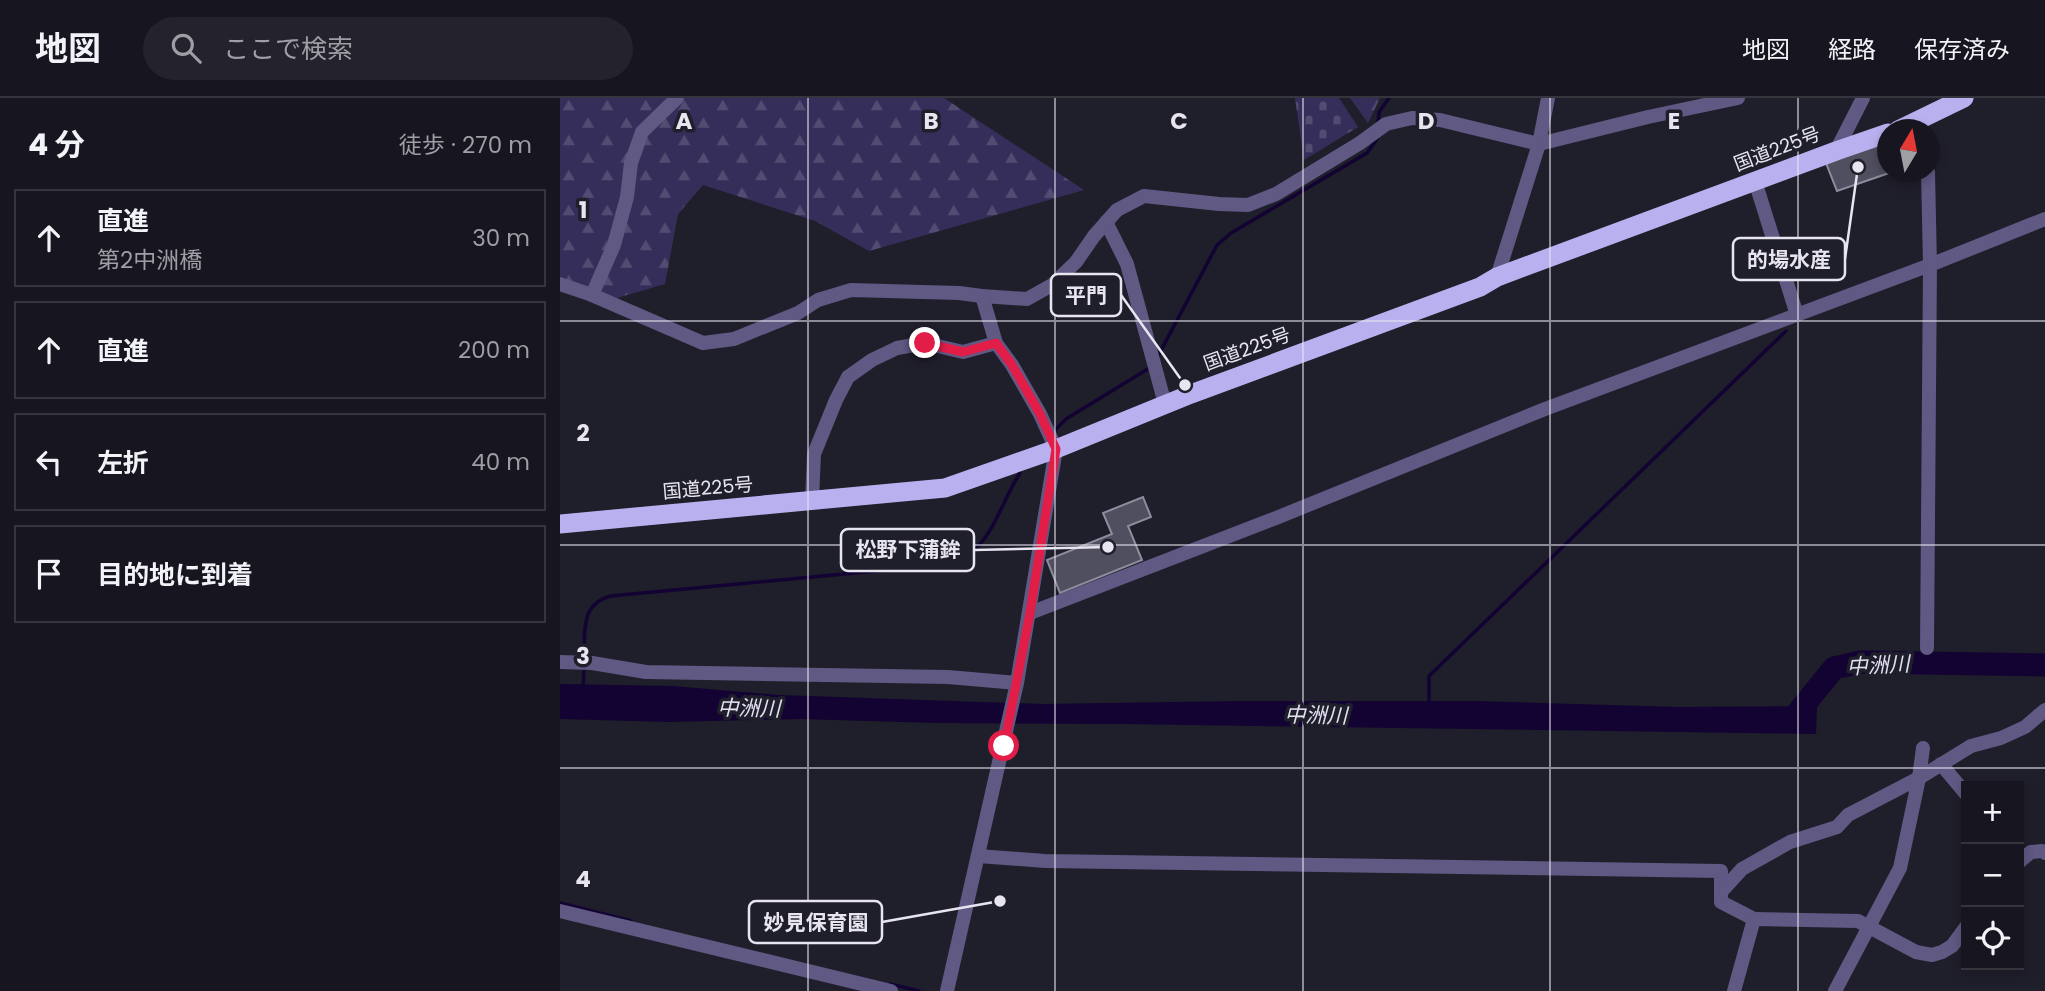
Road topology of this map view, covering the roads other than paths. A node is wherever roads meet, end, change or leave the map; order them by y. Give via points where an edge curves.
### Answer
1 (677, 98) edge
2 (1548, 98) edge
3 (1863, 98) edge
4 (1964, 98) edge
5 (1733, 99) edge
6 (1933, 119) edge
7 (1877, 137) edge
8 (1539, 144) junction
9 (1836, 151) junction
10 (1755, 181) junction
11 (1928, 182) edge
12 (2045, 219) edge
13 (1106, 222) junction
14 (1930, 265) junction
15 (1497, 277) junction
16 (560, 284) edge
17 (592, 295) junction
18 (982, 296) junction
19 (1797, 315) junction
20 (996, 343) junction
21 (1165, 404) junction
22 (1056, 449) junction
23 (812, 500) junction
24 (560, 524) edge
25 (1030, 613) junction
26 (1927, 648) dead end
27 (560, 662) edge
28 (1016, 686) junction
29 (2045, 710) edge
30 (1923, 748) dead end
31 (1941, 764) junction
32 (1919, 778) junction
33 (1961, 788) edge
34 (2045, 853) edge
35 (978, 856) junction
36 (2024, 857) edge
37 (1721, 892) junction
38 (560, 911) edge
39 (1754, 919) junction
40 (1868, 926) junction
41 (1961, 934) edge
42 (891, 991) edge
43 (947, 991) edge
44 (1734, 991) edge
45 (1835, 991) edge

1 - 17 street via 642,132 614,245
2 - 8 street
3 - 9 street
4 - 6 highway
5 - 8 street
7 - 9 highway, 国道225号
8 - 13 street via 1440,120 1412,118 1386,124 1276,194 1248,205 1144,196 1117,210
8 - 15 street
9 - 10 highway, 国道225号
10 - 15 highway, 国道225号
10 - 19 street
11 - 14 street
12 - 14 street
13 - 18 street via 1052,285 1027,299
13 - 21 street via 1127,264
14 - 19 street
14 - 26 street
15 - 21 highway, 国道225号
16 - 17 street
17 - 18 street via 703,343 734,340 818,300 851,290
18 - 20 street
19 - 25 street
20 - 22 street
20 - 23 street via 963,352 925,343 897,348 848,377 814,454
21 - 22 highway, 国道225号
22 - 23 highway, 国道225号 via 945,488
22 - 25 street
23 - 24 highway, 国道225号
25 - 28 street
27 - 28 street via 646,672 948,677
28 - 35 street
29 - 31 street via 2025,727 1971,746
30 - 32 street
31 - 32 street
31 - 33 street
32 - 37 street via 1848,815 1837,827 1790,842 1742,869
32 - 40 street via 1900,868
34 - 36 street
35 - 37 street via 1045,861 1721,871
35 - 43 street
37 - 39 street via 1721,902
38 - 42 street
39 - 40 street via 1858,921
39 - 44 street
40 - 41 street via 1916,952 1931,955 1952,946
40 - 45 street

